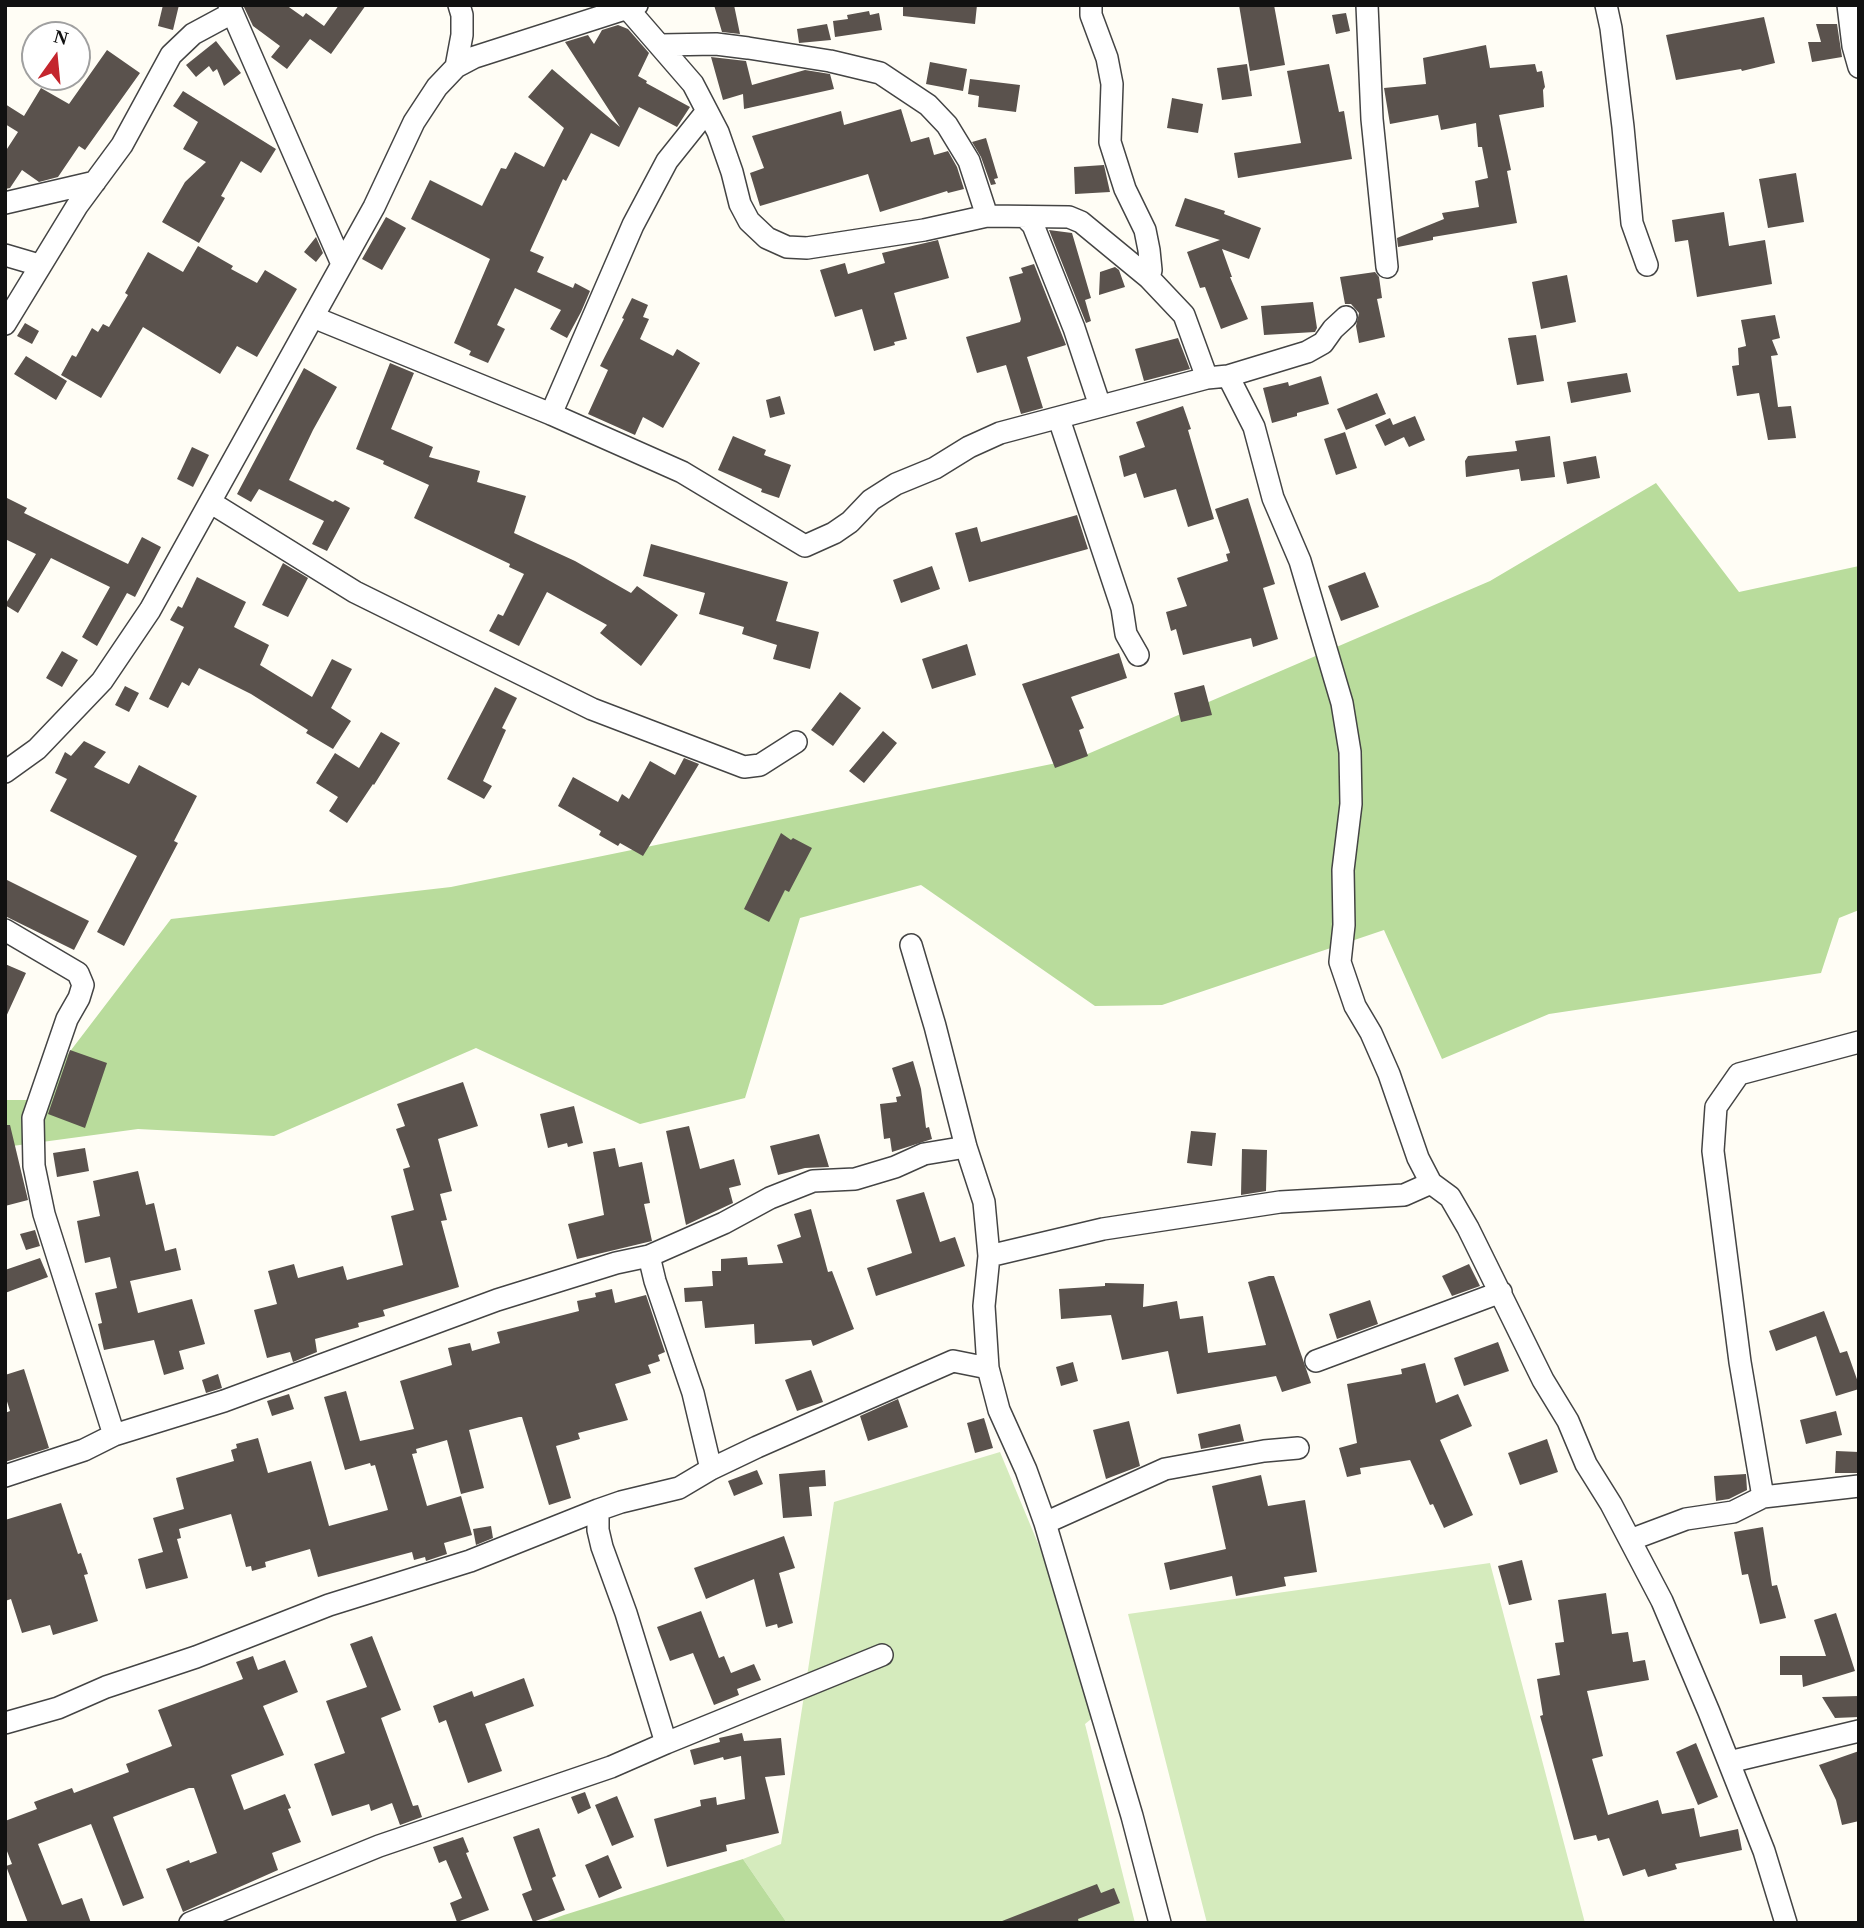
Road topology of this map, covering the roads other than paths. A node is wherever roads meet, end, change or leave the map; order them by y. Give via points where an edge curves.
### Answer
1 (459, 5) edge
2 (1091, 5) edge
3 (1367, 5) edge
4 (1605, 5) edge
5 (1848, 5) edge
6 (632, 7) edge
7 (230, 9) edge
8 (661, 45) junction
9 (456, 67) junction
10 (1859, 67) edge
11 (707, 111) junction
12 (96, 182) junction
13 (5, 203) edge
14 (987, 216) junction
15 (1026, 218) junction
16 (5, 256) edge
17 (342, 264) junction
18 (40, 265) junction
19 (1647, 265) dead end
20 (1387, 267) dead end
21 (1149, 278) junction
22 (313, 317) junction
23 (1346, 317) dead end
24 (5, 324) edge
25 (1228, 376) junction
26 (1207, 378) junction
27 (1100, 407) junction
28 (551, 414) junction
29 (1059, 419) junction
30 (210, 502) junction
31 (1138, 655) dead end
32 (796, 742) dead end
33 (5, 772) edge
34 (5, 930) edge
35 (911, 945) dead end
36 (1859, 1042) edge
37 (966, 1147) junction
38 (1432, 1183) junction
39 (649, 1256) junction
40 (989, 1256) junction
41 (1501, 1292) junction
42 (1316, 1361) dead end
43 (988, 1368) junction
44 (114, 1435) junction
45 (1298, 1448) dead end
46 (711, 1469) junction
47 (5, 1476) edge
48 (1859, 1486) edge
49 (1763, 1497) junction
50 (598, 1510) junction
51 (1045, 1523) junction
52 (1630, 1540) junction
53 (882, 1655) dead end
54 (5, 1723) edge
55 (1859, 1731) edge
56 (666, 1743) junction
57 (1729, 1762) junction
58 (190, 1923) edge
59 (1160, 1923) edge
60 (1786, 1923) edge

1 - 9 street via 462,35
2 - 21 street via 1112,84 1110,142 1144,230
3 - 20 street via 1372,119
4 - 19 street via 1632,223
5 - 10 street
6 - 8 street
6 - 9 street via 495,50
7 - 12 street via 192,34 171,55 122,145
7 - 17 street
8 - 11 street via 693,84
8 - 14 street via 748,48 880,73 928,105 947,125 969,161
9 - 17 street via 414,122
11 - 14 street via 744,212 777,243 807,248 842,244
11 - 28 street via 667,160 632,225
12 - 13 street
12 - 18 street
14 - 15 street
15 - 21 street via 1069,217 1080,222
15 - 27 street via 1033,225 1074,328
16 - 18 street
17 - 22 street
18 - 24 street
21 - 26 street via 1184,315
22 - 28 street
22 - 30 street
23 - 25 street via 1307,352
25 - 26 street
25 - 38 street via 1254,426 1273,498 1300,561 1342,703 1350,751 1351,804 1340,962
26 - 27 street
27 - 29 street
28 - 29 street via 682,472 805,546 834,533 896,484 969,447 1000,433
29 - 31 street via 1122,608 1126,634
30 - 32 street via 355,592 592,709 744,767 760,765
30 - 33 street via 150,610 102,681 37,749
34 - 44 street via 78,973 82,985 33,1118 34,1166 44,1214
35 - 37 street
36 - 49 street via 1739,1074 1716,1107 1713,1151
37 - 39 street via 924,1154 855,1179 813,1181
37 - 40 street via 984,1202
38 - 40 street via 1404,1195 1280,1202 1103,1228
38 - 41 street via 1450,1197
39 - 44 street via 497,1300 224,1401
39 - 46 street via 693,1393
40 - 43 street via 984,1306
41 - 42 street
41 - 52 street via 1586,1464
43 - 46 street via 953,1361
43 - 51 street via 999,1410
44 - 47 street
45 - 51 street via 1165,1469
46 - 50 street via 679,1488
48 - 49 street
49 - 52 street via 1733,1512 1686,1519
50 - 54 street via 470,1561 329,1605 58,1708
50 - 56 street via 602,1547
51 - 59 street
52 - 57 street via 1662,1601
53 - 56 street
55 - 57 street
56 - 58 street via 611,1767 379,1846
57 - 60 street

